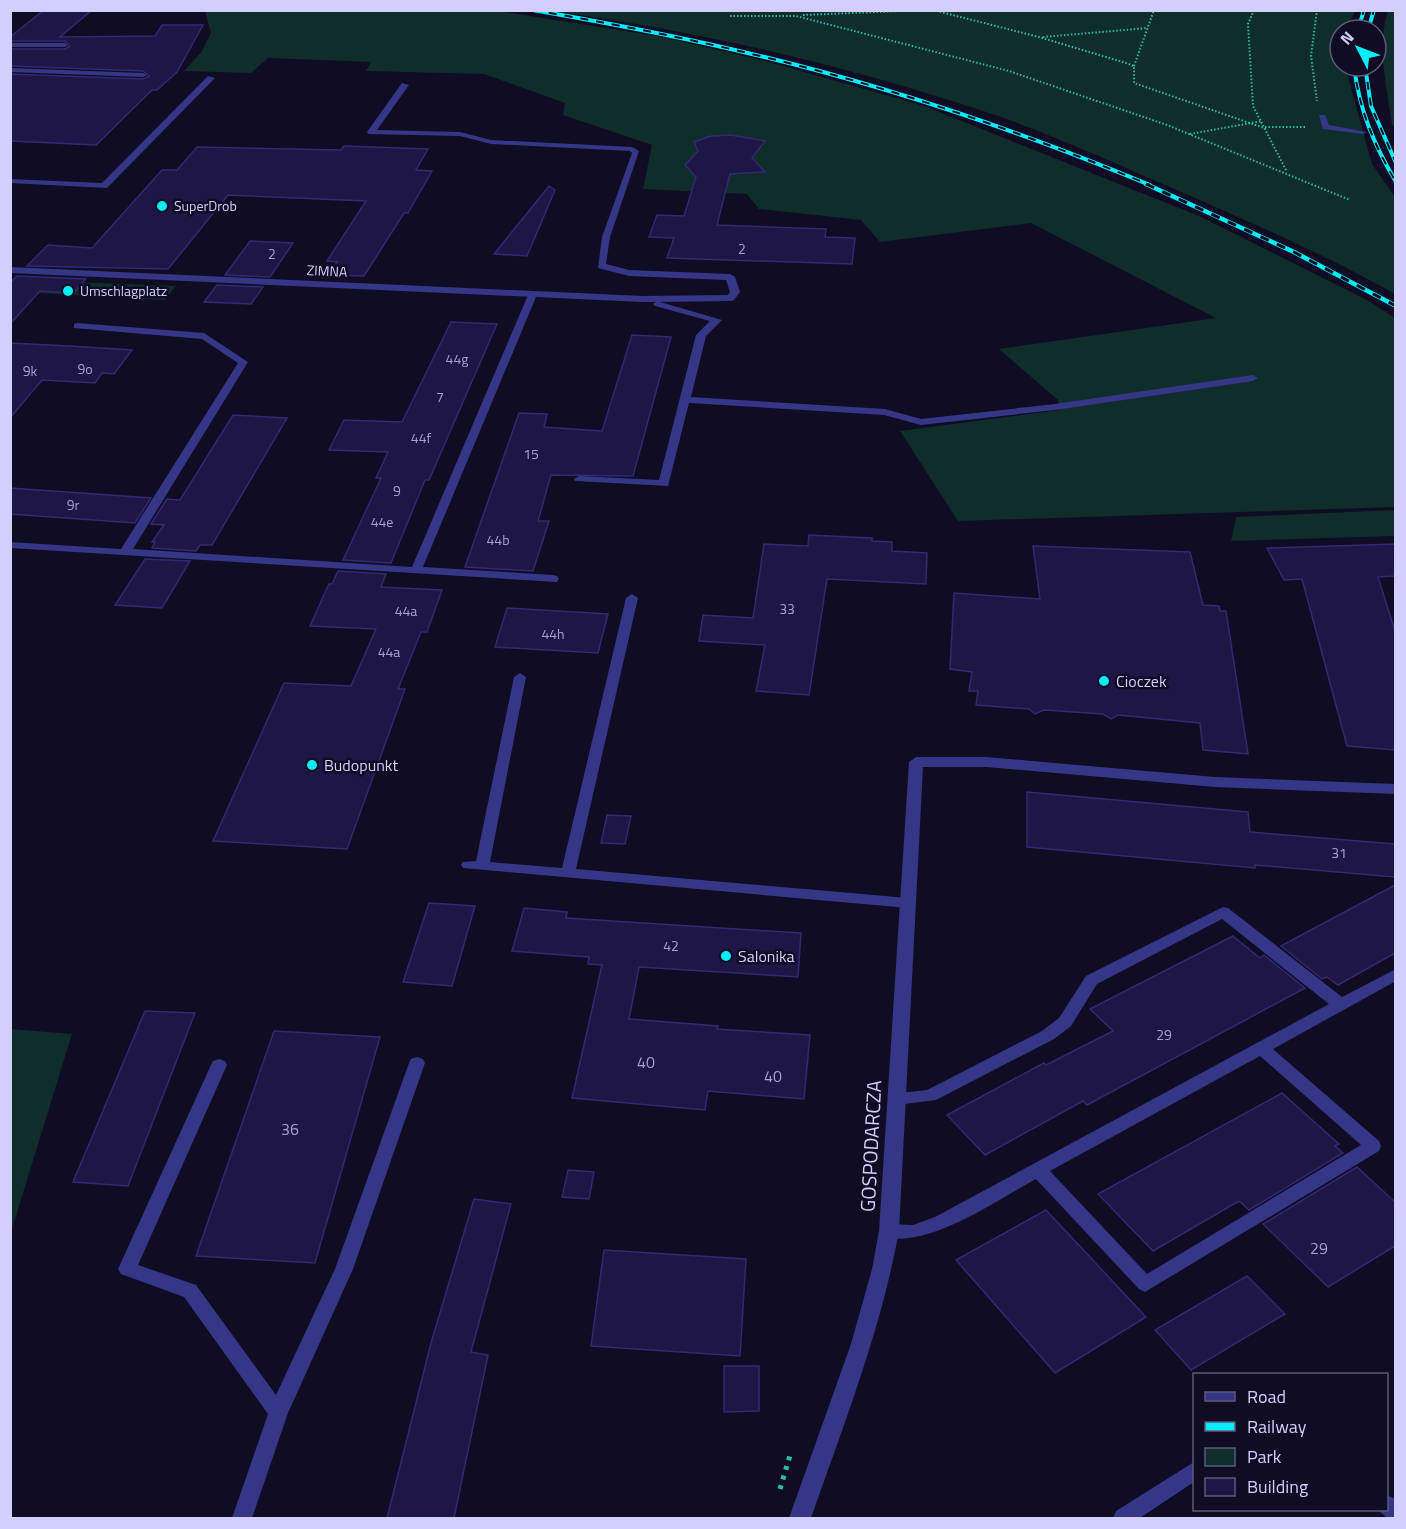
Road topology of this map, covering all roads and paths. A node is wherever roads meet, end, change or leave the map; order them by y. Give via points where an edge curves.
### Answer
1 (925, 10) edge
2 (933, 10) edge
3 (1154, 10) edge
4 (1254, 10) edge
5 (1317, 10) edge
6 (730, 16) dead end
7 (796, 16) junction
8 (1148, 28) junction
9 (1039, 37) junction
10 (10, 45) edge
11 (65, 45) dead end
12 (1134, 66) junction
13 (10, 70) edge
14 (144, 75) dead end
15 (211, 78) dead end
16 (405, 85) dead end
17 (1322, 117) joint
18 (1262, 121) junction
19 (1248, 123) junction
20 (1326, 127) junction
21 (1266, 128) junction
22 (1363, 132) dead end
23 (1190, 134) junction
24 (1288, 172) junction
25 (10, 181) edge
26 (1350, 200) dead end
27 (10, 270) edge
28 (531, 297) dead end
29 (642, 299) junction
30 (77, 326) dead end
31 (1253, 378) dead end
32 (685, 400) junction
33 (579, 479) dead end
34 (10, 545) edge
35 (125, 552) junction
36 (416, 571) junction
37 (553, 579) dead end
38 (632, 598) dead end
39 (520, 677) dead end
40 (1395, 789) edge
41 (568, 874) junction
42 (908, 903) junction
43 (1395, 974) edge
44 (1341, 1005) junction
45 (1262, 1048) junction
46 (417, 1063) dead end
47 (219, 1065) dead end
48 (896, 1099) junction
49 (1039, 1170) junction
50 (889, 1231) junction
51 (278, 1413) junction
52 (791, 1452) dead end
53 (1193, 1472) edge
54 (778, 1496) dead end
55 (242, 1518) edge
56 (800, 1518) edge
57 (1124, 1518) edge

1 - 7 path
2 - 9 path
3 - 8 path
4 - 18 path via 1248,24 1250,82 1254,106
5 - 17 path via 1310,40 1312,80
6 - 7 path
7 - 23 path via 1008,70
8 - 9 path
8 - 12 path
9 - 12 path
10 - 11 lane
12 - 19 path via 1134,83
13 - 14 lane
15 - 25 lane via 104,186
16 - 29 lane via 371,132 460,134 491,142 632,148 636,153 606,237 601,266 629,273 730,277 735,292 731,298
17 - 20 lane
18 - 19 path
18 - 21 path
19 - 21 path
19 - 23 path
20 - 21 path
20 - 22 lane
21 - 24 path
23 - 24 path
24 - 26 path
27 - 29 street, ZIMNA
28 - 36 lane
29 - 32 lane via 717,320 701,335
30 - 35 lane via 204,336 243,362
31 - 32 lane via 921,422 885,412
32 - 33 lane via 664,484
34 - 35 lane
35 - 36 lane
36 - 37 lane
38 - 41 lane
39 - 41 lane via 475,866
40 - 42 street, GOSPODARCZA via 1215,782 986,762 916,762
41 - 42 lane
42 - 48 street, GOSPODARCZA
43 - 44 lane
44 - 45 lane
44 - 48 lane via 1224,912 1091,980 1065,1022 1048,1035 930,1096
45 - 49 lane
45 - 49 lane via 1373,1146 1145,1284
46 - 51 lane via 344,1269
47 - 51 lane via 127,1269 190,1291
48 - 50 street, GOSPODARCZA
49 - 50 lane via 941,1222 913,1232
50 - 56 street, GOSPODARCZA via 861,1344
51 - 55 lane
52 - 54 path
53 - 57 lane

